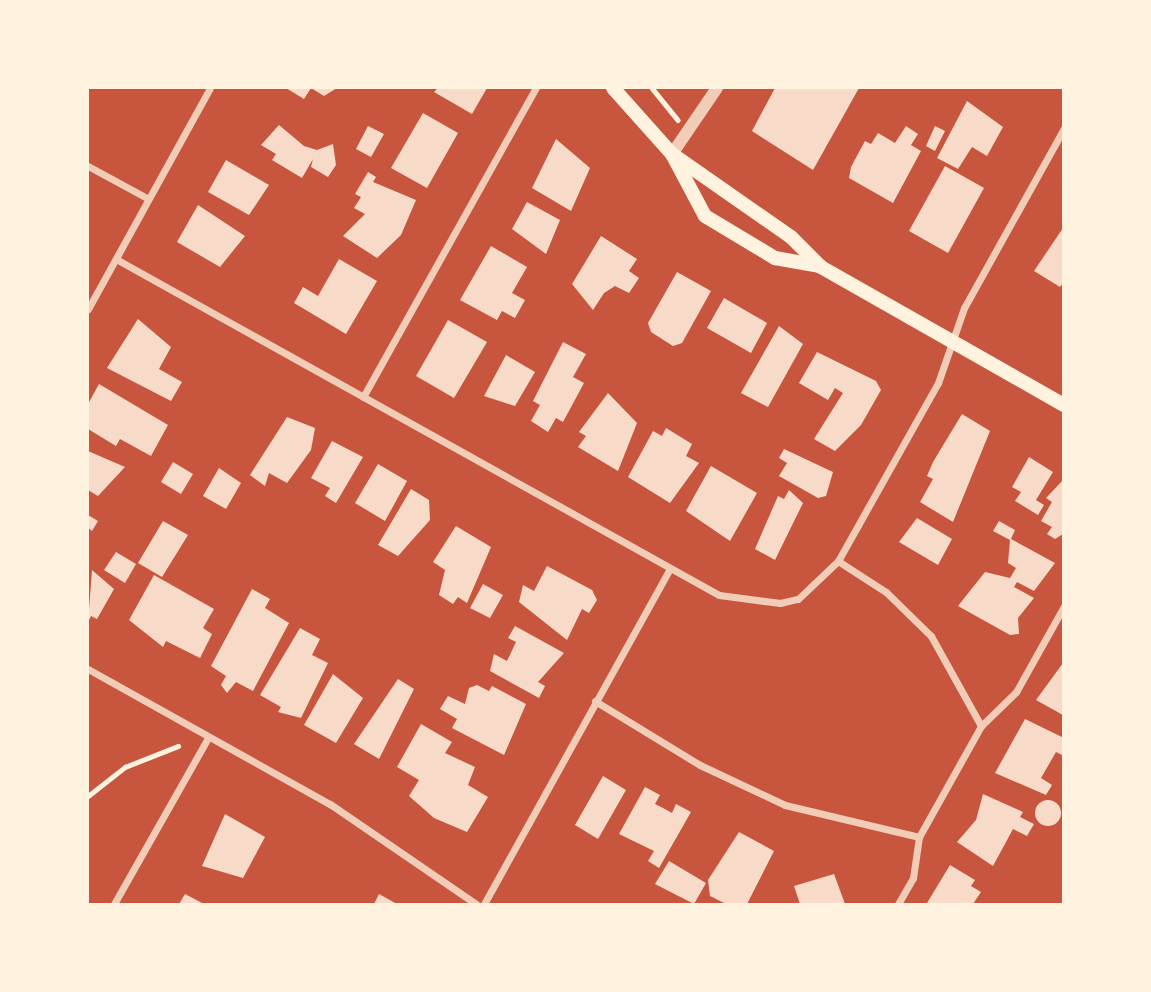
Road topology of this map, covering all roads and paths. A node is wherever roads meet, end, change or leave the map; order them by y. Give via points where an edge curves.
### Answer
1 (210, 88) edge
2 (536, 88) edge
3 (613, 88) edge
4 (652, 88) edge
5 (717, 88) edge
6 (1063, 128) edge
7 (688, 133) junction
8 (672, 154) junction
9 (88, 166) edge
10 (148, 198) junction
11 (116, 259) junction
12 (821, 267) junction
13 (88, 309) edge
14 (955, 343) junction
15 (363, 397) junction
16 (1063, 405) edge
17 (838, 561) junction
18 (670, 569) junction
19 (1063, 606) edge
20 (88, 669) edge
21 (595, 701) junction
22 (981, 726) junction
23 (208, 738) junction
24 (178, 746) dead end
25 (88, 796) edge
26 (919, 837) junction
27 (114, 905) edge
28 (476, 905) edge
29 (484, 905) edge
30 (898, 905) edge

1 - 10 street
2 - 15 street
3 - 8 main road
4 - 7 path
5 - 7 street
6 - 14 street via 967,301
7 - 8 street
8 - 12 main road via 791,237
8 - 12 main road via 705,216 775,258
9 - 10 street
10 - 11 street
11 - 13 street
11 - 15 street
12 - 14 main road
14 - 16 main road
14 - 17 street
15 - 18 street
17 - 18 street via 798,599 780,603 719,595
17 - 22 street via 886,592 931,636
18 - 21 street
19 - 22 street via 1016,692
20 - 23 street
21 - 26 street via 700,765 785,805
21 - 29 street
22 - 26 street
23 - 27 street
23 - 28 street via 330,804
24 - 25 path via 125,767
26 - 30 street via 913,878

